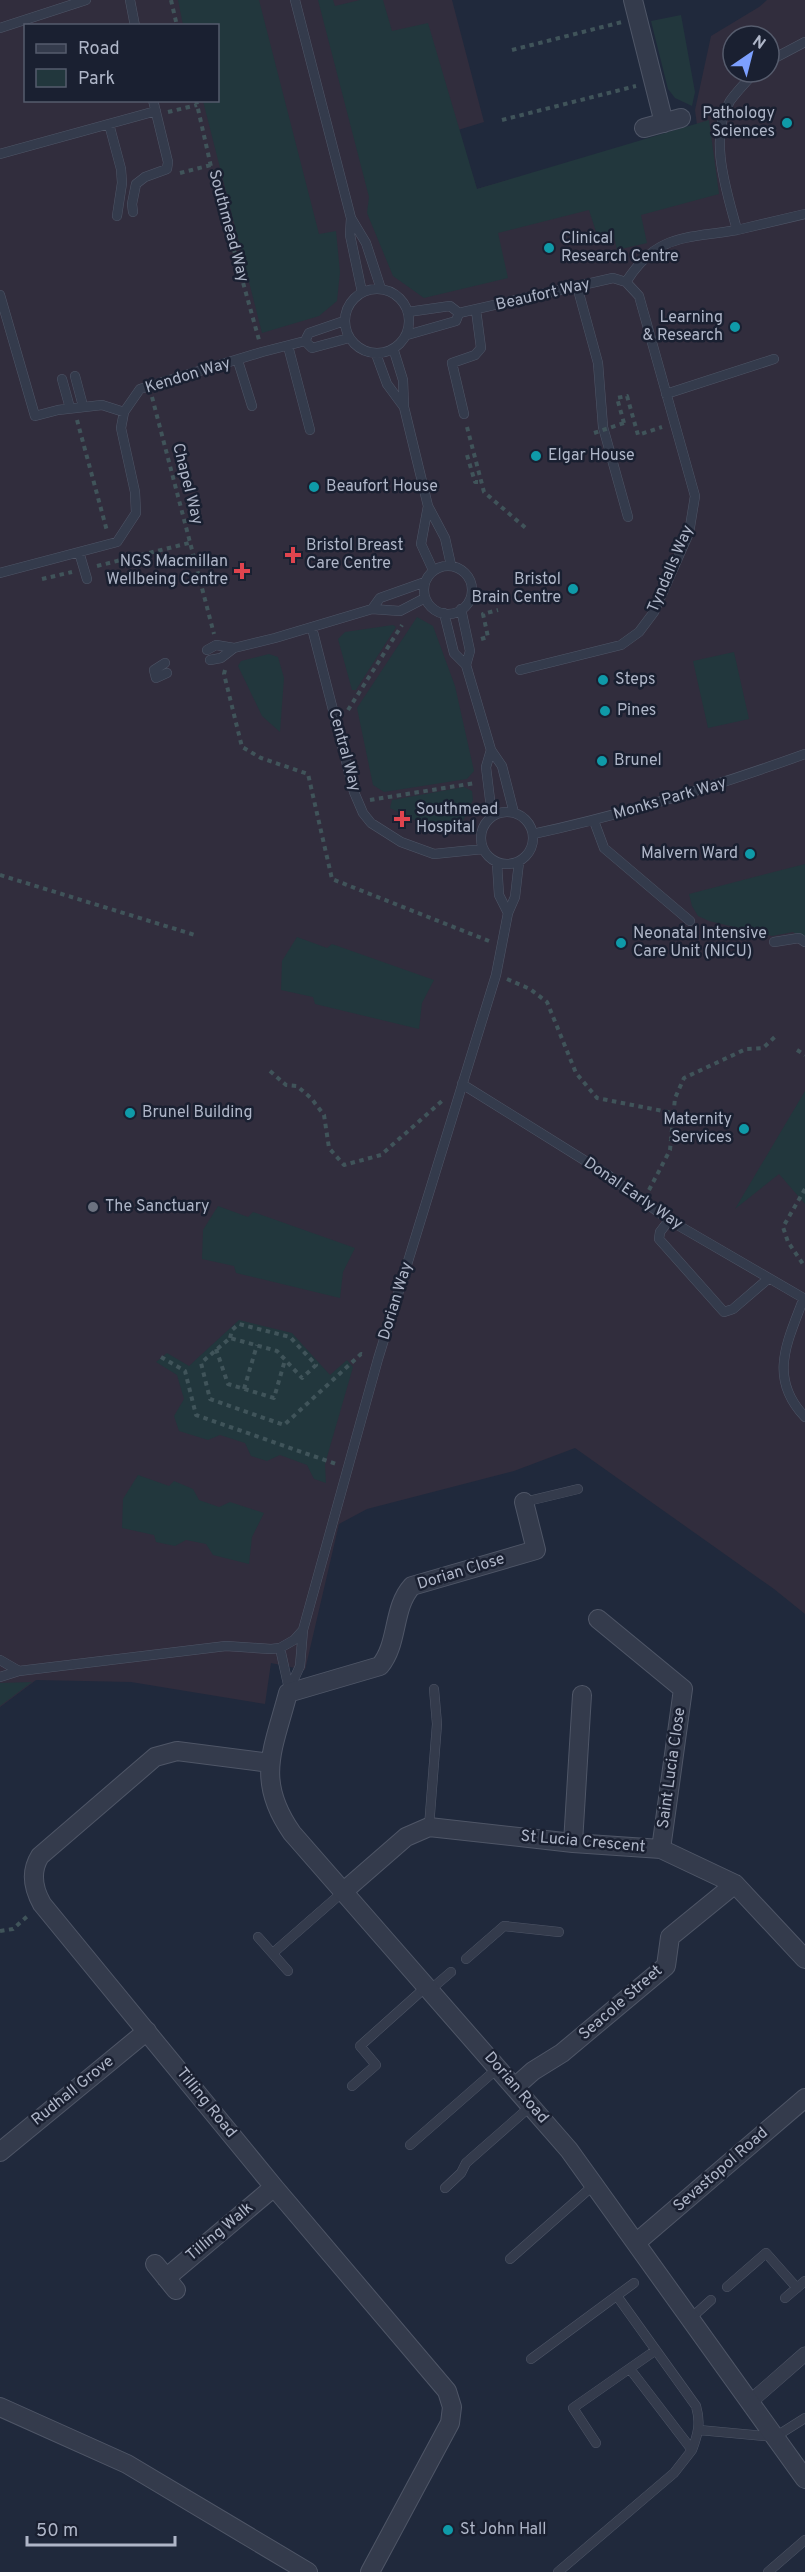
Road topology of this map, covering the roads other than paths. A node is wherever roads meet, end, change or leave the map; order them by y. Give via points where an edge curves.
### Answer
1 (86, 0) edge
2 (130, 0) edge
3 (295, 0) edge
4 (633, 0) edge
5 (135, 24) edge
6 (0, 28) edge
7 (805, 42) edge
8 (781, 55) edge
9 (744, 84) edge
10 (153, 102) edge
11 (156, 113) junction
12 (109, 124) junction
13 (644, 128) dead end
14 (0, 154) edge
15 (133, 212) dead end
16 (805, 214) edge
17 (117, 216) dead end
18 (351, 218) junction
19 (737, 230) junction
20 (626, 282) junction
21 (577, 286) junction
22 (381, 289) junction
23 (362, 292) junction
24 (0, 295) edge
25 (476, 310) junction
26 (408, 312) junction
27 (459, 313) junction
28 (344, 321) junction
29 (407, 335) junction
30 (349, 338) junction
31 (306, 341) junction
32 (288, 346) junction
33 (394, 351) junction
34 (376, 354) junction
35 (774, 359) dead end
36 (238, 361) junction
37 (75, 376) dead end
38 (62, 379) dead end
39 (666, 394) junction
40 (252, 406) dead end
41 (75, 407) junction
42 (404, 408) junction
43 (124, 412) junction
44 (464, 414) road end
45 (310, 430) dead end
46 (428, 506) junction
47 (628, 517) dead end
48 (80, 552) junction
49 (451, 566) junction
50 (433, 570) junction
51 (0, 573) edge
52 (87, 579) dead end
53 (425, 582) junction
54 (425, 598) junction
55 (372, 609) junction
56 (461, 609) junction
57 (444, 613) junction
58 (312, 628) junction
59 (234, 648) junction
60 (207, 650) dead end
61 (210, 660) dead end
62 (165, 663) dead end
63 (466, 665) junction
64 (520, 670) dead end
65 (167, 673) dead end
66 (491, 750) junction
67 (805, 754) edge
68 (514, 813) junction
69 (492, 816) junction
70 (594, 821) junction
71 (533, 834) junction
72 (483, 849) junction
73 (519, 862) junction
74 (497, 863) junction
75 (508, 913) junction
76 (690, 921) dead end
77 (774, 942) dead end
78 (805, 942) edge
79 (462, 1084) junction
80 (669, 1220) junction
81 (768, 1280) junction
82 (804, 1299) edge
83 (805, 1417) edge
84 (578, 1489) dead end
85 (524, 1502) joint
86 (598, 1619) dead end
87 (303, 1630) junction
88 (280, 1648) junction
89 (0, 1660) edge
90 (19, 1671) junction
91 (0, 1677) edge
92 (434, 1689) dead end
93 (289, 1691) junction
94 (582, 1695) dead end
95 (270, 1763) junction
96 (429, 1827) junction
97 (573, 1843) junction
98 (661, 1849) junction
99 (735, 1884) junction
100 (344, 1891) junction
101 (559, 1932) dead end
102 (258, 1937) dead end
103 (273, 1953) junction
104 (466, 1959) dead end
105 (805, 1959) edge
106 (288, 1971) dead end
107 (451, 1972) dead end
108 (429, 1988) junction
109 (147, 2031) junction
110 (498, 2068) junction
111 (352, 2086) dead end
112 (516, 2087) junction
113 (805, 2098) edge
114 (532, 2105) junction
115 (410, 2145) dead end
116 (0, 2152) edge
117 (595, 2184) junction
118 (274, 2187) junction
119 (445, 2188) dead end
120 (637, 2242) junction
121 (510, 2259) dead end
122 (166, 2277) dead end
123 (805, 2281) edge
124 (634, 2283) dead end
125 (726, 2287) dead end
126 (797, 2288) junction
127 (617, 2296) junction
128 (785, 2298) dead end
129 (711, 2300) dead end
130 (690, 2319) junction
131 (656, 2350) junction
132 (805, 2354) edge
133 (531, 2359) dead end
134 (630, 2368) junction
135 (749, 2403) junction
136 (0, 2408) edge
137 (805, 2418) edge
138 (699, 2430) junction
139 (775, 2437) junction
140 (596, 2443) dead end
141 (692, 2450) junction
142 (805, 2479) edge
143 (805, 2540) edge
144 (308, 2572) edge
145 (370, 2572) edge
146 (558, 2572) edge
147 (768, 2572) edge

1 - 6 lane
2 - 5 lane
3 - 18 lane
4 - 13 street via 654,81 673,121
7 - 8 lane
9 - 19 lane via 730,102 720,128 722,161
10 - 11 lane
11 - 12 lane
11 - 15 lane via 167,169 136,184
12 - 14 lane
12 - 17 lane via 121,168
16 - 19 lane
18 - 22 lane via 366,243
18 - 23 lane via 350,235
19 - 20 lane via 656,248 639,262
20 - 21 lane, Beaufort Way via 614,278
20 - 39 lane, Tyndalls Way via 639,296
21 - 25 lane, Beaufort Way
21 - 47 lane via 598,363 603,427
22 - 23 lane
22 - 26 lane via 393,292
23 - 28 lane via 346,310
24 - 41 lane via 35,416
25 - 27 lane, Beaufort Way
25 - 44 lane via 481,348 475,355 452,363
26 - 27 lane, Beaufort Way via 450,306
26 - 29 lane
27 - 29 lane, Beaufort Way via 456,321
28 - 30 lane
28 - 31 lane via 309,333
29 - 33 lane
30 - 31 lane via 312,348
30 - 34 lane via 356,346
31 - 32 lane
32 - 36 lane, Kendon Way
32 - 45 lane
33 - 34 lane
33 - 42 lane
34 - 42 lane via 387,384
35 - 39 lane
36 - 40 lane
36 - 43 lane, Kendon Way via 140,389
37 - 41 lane
38 - 41 lane
39 - 64 lane, Tyndalls Way via 695,496 689,533 654,612 639,632 621,645
41 - 43 lane via 102,405
42 - 46 lane
43 - 48 lane via 121,428 136,513 117,542
46 - 49 lane via 445,538
46 - 50 lane via 422,544
48 - 51 lane
48 - 52 lane
49 - 50 lane
49 - 56 lane via 467,575 471,584 468,602
50 - 53 lane
53 - 54 lane
53 - 55 lane via 380,598
54 - 55 lane via 400,611
54 - 57 lane
55 - 58 lane
56 - 57 lane
56 - 63 lane via 470,651
57 - 63 lane via 454,652
58 - 59 lane
58 - 72 lane, Central Way via 363,813 376,827 418,849 441,854
59 - 60 lane via 216,645
59 - 61 lane via 221,658
62 - 65 lane via 154,670 156,678
63 - 66 lane
66 - 68 lane via 502,766
66 - 69 lane via 486,767
67 - 70 lane, Monks Park Way via 724,783
68 - 69 lane
68 - 71 lane via 528,823
69 - 72 lane via 483,827
70 - 71 lane, Monks Park Way
70 - 76 lane via 604,848
71 - 73 lane via 531,850
72 - 74 lane
73 - 74 lane
73 - 75 lane, Dorian Way via 515,897
74 - 75 lane, Dorian Way via 499,895
75 - 79 lane, Dorian Way via 496,975
77 - 78 lane via 799,938
79 - 80 lane, Donal Early Way via 608,1175
79 - 87 lane, Dorian Way via 378,1359
80 - 81 lane, Donal Early Way
80 - 81 lane via 659,1239 723,1312 733,1309
81 - 82 lane, Donal Early Way
82 - 83 lane via 784,1351 784,1383 795,1407
84 - 85 lane
85 - 93 street, Dorian Close via 536,1550 412,1586 402,1599 389,1651 380,1666
86 - 98 street, Saint Lucia Close via 683,1689
87 - 88 lane
87 - 93 lane, Dorian Way via 300,1666
88 - 90 lane via 226,1646
88 - 93 lane
89 - 90 lane
90 - 91 lane
92 - 96 lane via 437,1724
93 - 95 street, Dorian Road
94 - 97 street
95 - 100 street, Dorian Road via 269,1783 279,1814
95 - 109 street, Tilling Road via 177,1751 155,1757 40,1856 34,1869 34,1889 42,1904
96 - 97 street, St Lucia Crescent
96 - 100 street via 406,1837
97 - 98 street, St Lucia Crescent
98 - 99 street, St Lucia Crescent
99 - 105 street, St Lucia Crescent
99 - 112 street, Seacole Street via 670,1937 666,1966
100 - 103 lane
100 - 108 street, Dorian Road
101 - 104 lane via 504,1926
102 - 103 lane
103 - 106 lane
107 - 108 lane
108 - 110 street, Dorian Road
108 - 111 lane via 360,2046 376,2065
109 - 116 street, Rudhall Grove
109 - 118 street, Tilling Road
110 - 112 street, Dorian Road
110 - 115 lane
112 - 114 street, Dorian Road
113 - 120 street, Sevastopol Road
114 - 117 street, Dorian Road
114 - 119 lane via 466,2163 462,2173
117 - 120 street, Dorian Road
117 - 121 lane
118 - 122 street, Tilling Walk
118 - 145 street, Tilling Road via 451,2399 450,2423
120 - 130 street, Dorian Road
123 - 126 lane
124 - 127 lane
125 - 126 lane via 766,2253
126 - 128 lane
127 - 131 lane
127 - 133 lane
129 - 130 lane
130 - 135 street, Dorian Road
131 - 134 lane
131 - 138 lane via 696,2406
132 - 135 street
134 - 140 lane via 573,2408
134 - 141 lane
135 - 139 street, Dorian Road
136 - 144 street via 127,2464
137 - 139 lane
138 - 139 lane
138 - 141 lane
139 - 142 street, Dorian Road
141 - 146 lane via 674,2473
143 - 147 lane

